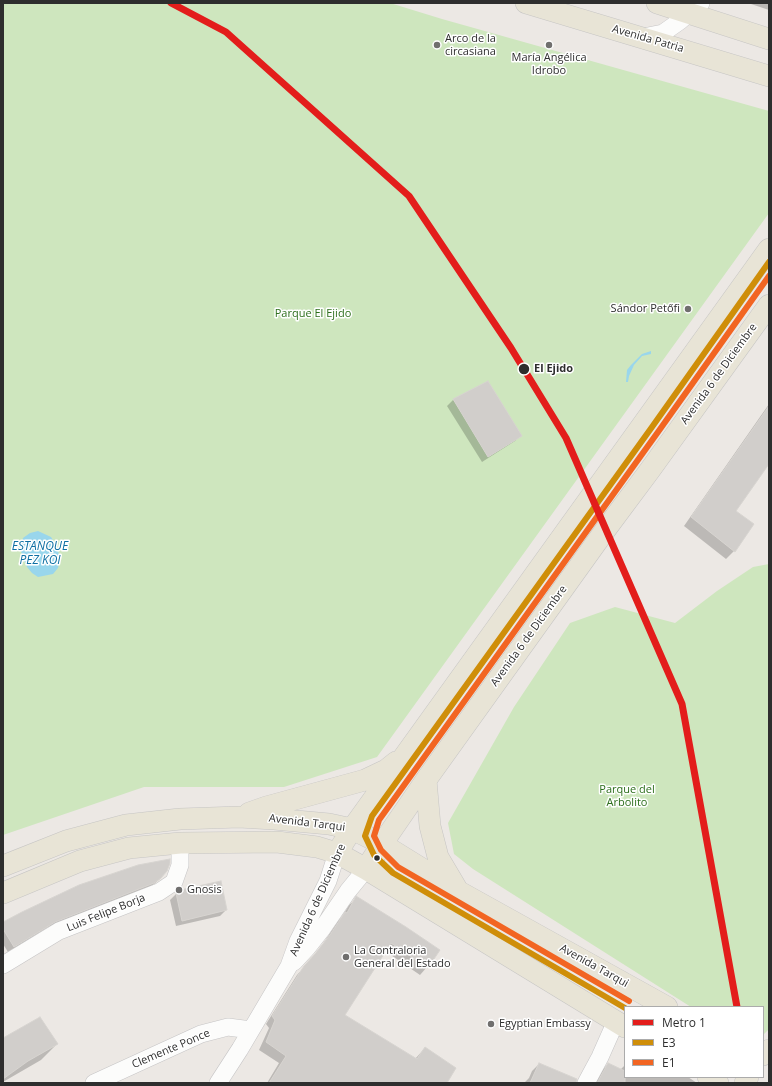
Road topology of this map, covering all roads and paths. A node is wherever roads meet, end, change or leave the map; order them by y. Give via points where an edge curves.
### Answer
1 (526, 3) edge
2 (657, 3) edge
3 (696, 8) edge
4 (643, 37) junction
5 (769, 38) edge
6 (768, 76) edge
7 (769, 249) edge
8 (769, 305) edge
9 (407, 753) junction
10 (426, 780) junction
11 (239, 817) junction
12 (352, 829) junction
13 (180, 843) junction
14 (382, 844) junction
15 (337, 853) junction
16 (3, 866) edge
17 (366, 869) junction
18 (458, 891) junction
19 (3, 893) edge
20 (3, 964) edge
21 (289, 966) junction
22 (665, 1006) edge
23 (620, 1024) edge
24 (251, 1030) junction
25 (94, 1083) edge
26 (218, 1083) edge
27 (586, 1083) edge

1 - 4 main road, Avenida Patria
2 - 3 main road
3 - 4 street via 663,32
3 - 5 main road
4 - 6 main road, Avenida Patria
7 - 9 main road, Avenida 6 de Diciembre
8 - 10 main road, Avenida 6 de Diciembre
9 - 11 main road via 386,770 365,780
9 - 12 main road, Avenida 6 de Diciembre
10 - 14 main road, Avenida 6 de Diciembre
10 - 18 main road via 430,826 438,857
11 - 12 main road, Avenida Tarqui via 329,824
11 - 16 main road, Avenida Tarqui via 180,819 126,825 66,841
12 - 14 main road, Avenida Tarqui
12 - 15 main road, Avenida 6 de Diciembre
13 - 15 main road, Avenida Tarqui via 277,842 317,847
13 - 19 main road, Avenida Tarqui via 129,848 80,861
13 - 20 street, Luis Felipe Borja via 180,865 174,882 159,892 59,931
14 - 17 main road, Avenida 6 de Diciembre
14 - 18 main road, Avenida Tarqui
15 - 17 main road, Avenida Tarqui
15 - 21 street, Avenida 6 de Diciembre via 328,881 298,941
17 - 21 street, Avenida 6 de Diciembre via 307,948
17 - 23 main road, Avenida Tarqui
18 - 22 main road, Avenida Tarqui
21 - 24 street, Avenida 6 de Diciembre
23 - 27 street
24 - 25 street, Clemente Ponce via 228,1027 201,1034
24 - 26 street, Avenida 6 de Diciembre

